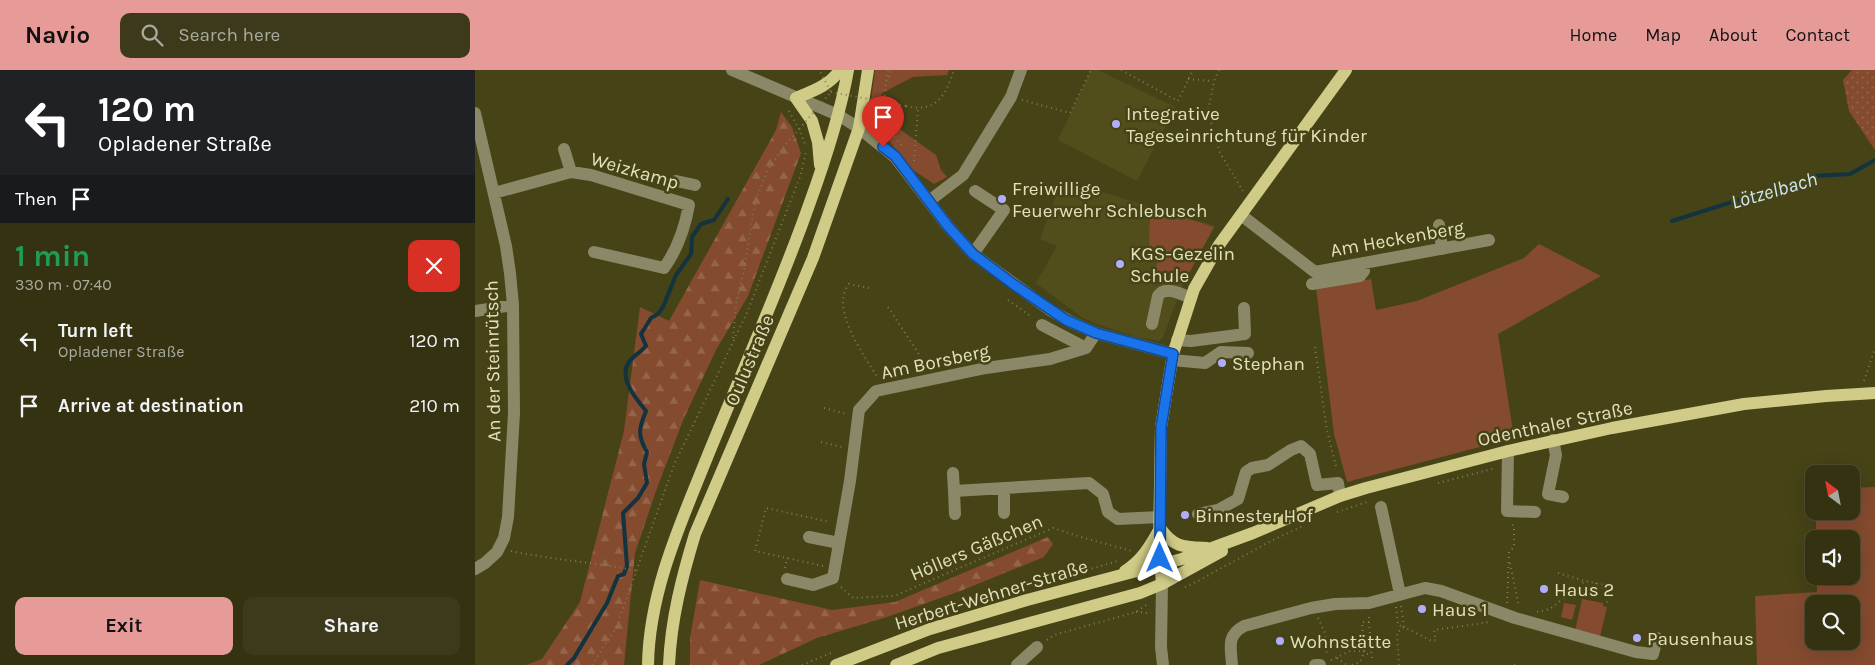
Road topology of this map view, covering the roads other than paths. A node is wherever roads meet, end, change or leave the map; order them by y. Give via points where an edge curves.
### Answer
1 (732, 70) edge
2 (840, 70) edge
3 (847, 70) edge
4 (868, 70) edge
5 (1021, 70) edge
6 (1346, 70) edge
7 (796, 98) junction
8 (475, 113) edge
9 (837, 115) junction
10 (859, 128) junction
11 (564, 149) dead end
12 (571, 172) junction
13 (821, 173) junction
14 (676, 181) dead end
15 (695, 185) dead end
16 (975, 191) dead end
17 (495, 194) junction
18 (929, 201) junction
19 (1241, 215) junction
20 (1439, 225) dead end
21 (1489, 240) dead end
22 (1442, 249) junction
23 (595, 252) dead end
24 (973, 254) junction
25 (1363, 263) junction
26 (1312, 284) dead end
27 (1191, 298) junction
28 (513, 305) junction
29 (1244, 308) dead end
30 (475, 311) edge
31 (1152, 324) dead end
32 (1042, 325) road end
33 (1096, 333) junction
34 (1177, 340) junction
35 (1086, 348) junction
36 (1248, 353) dead end
37 (1173, 357) junction
38 (1875, 393) edge
39 (1553, 440) junction
40 (1508, 450) junction
41 (953, 473) dead end
42 (1004, 488) junction
43 (954, 491) junction
44 (1340, 496) junction
45 (1563, 497) dead end
46 (1381, 506) dead end
47 (1535, 512) dead end
48 (1005, 513) dead end
49 (955, 514) dead end
50 (1198, 514) dead end
51 (1160, 522) junction
52 (1253, 533) junction
53 (809, 537) dead end
54 (839, 543) junction
55 (1212, 548) junction
56 (1160, 565) junction
57 (475, 570) edge
58 (1119, 575) junction
59 (787, 579) dead end
60 (1162, 584) junction
61 (1400, 594) junction
62 (1657, 638) dead end
63 (1037, 647) road end
64 (1024, 663) edge
65 (648, 665) edge
66 (669, 665) edge
67 (836, 665) edge
68 (896, 665) edge
69 (1163, 665) edge
70 (1232, 665) edge
71 (1315, 665) edge
72 (1320, 665) edge

1 - 7 street
2 - 7 main road via 836,77 819,89
3 - 9 main road, Oulustraße
4 - 10 main road, Oulustraße
5 - 18 street via 1011,97 963,174
6 - 19 main road
7 - 9 street
7 - 13 main road via 812,122
8 - 17 street, An der Steinrütsch
9 - 10 street
9 - 13 main road, Oulustraße
10 - 18 street via 895,156
10 - 66 main road, Oulustraße via 813,258 695,534 674,610
11 - 12 street
12 - 17 street, Weizkamp
12 - 23 street, Weizkamp via 689,205 671,259 664,268
13 - 65 main road, Oulustraße via 785,272 679,528 653,617
14 - 15 street
16 - 24 street via 1004,210
17 - 28 street, An der Steinrütsch via 507,246
18 - 24 street
19 - 25 street, Am Heckenberg via 1315,272
19 - 27 main road via 1203,270
20 - 22 street
21 - 22 street, Am Heckenberg
22 - 25 street, Am Heckenberg
24 - 33 street via 1050,310
25 - 26 street via 1364,271 1360,276
27 - 31 street via 1166,290 1161,292
27 - 34 main road
28 - 30 street
28 - 57 street, An der Steinrütsch via 514,413 509,517 499,549
29 - 34 street via 1245,334
32 - 35 street
33 - 35 street
33 - 37 street
34 - 37 main road
35 - 54 street, Am Borsberg via 1050,359 986,368 877,391 859,410
36 - 37 street via 1221,352 1205,363
37 - 51 main road via 1161,427
38 - 39 main road, Odenthaler Straße via 1745,404
39 - 40 main road, Odenthaler Straße
39 - 45 street via 1556,456 1548,494
40 - 44 main road, Odenthaler Straße
40 - 47 street via 1507,511
41 - 43 street
42 - 43 street
42 - 48 street
42 - 51 street via 1089,483 1103,494 1108,512 1118,519
43 - 49 street
44 - 50 street via 1338,483 1317,485 1310,454 1301,446 1268,465 1245,472 1237,499 1217,510
44 - 52 main road, Odenthaler Straße
46 - 61 street
51 - 55 main road via 1167,538 1178,545
51 - 56 main road
51 - 58 main road via 1150,547 1137,563
52 - 55 main road, Odenthaler Straße
52 - 60 main road, Odenthaler Straße
53 - 54 street
54 - 59 street, Am Borsberg via 834,573 813,585
55 - 56 main road, Odenthaler Straße
56 - 58 main road, Herbert-Wehner-Straße
56 - 60 main road
58 - 67 main road, Herbert-Wehner-Straße via 930,629
60 - 68 main road, Herbert-Wehner-Straße via 938,648
60 - 69 street
61 - 62 street via 1425,588 1441,591 1521,620 1653,654
61 - 70 street via 1369,603 1314,608 1245,626 1235,631 1231,641
63 - 64 street
71 - 72 street

